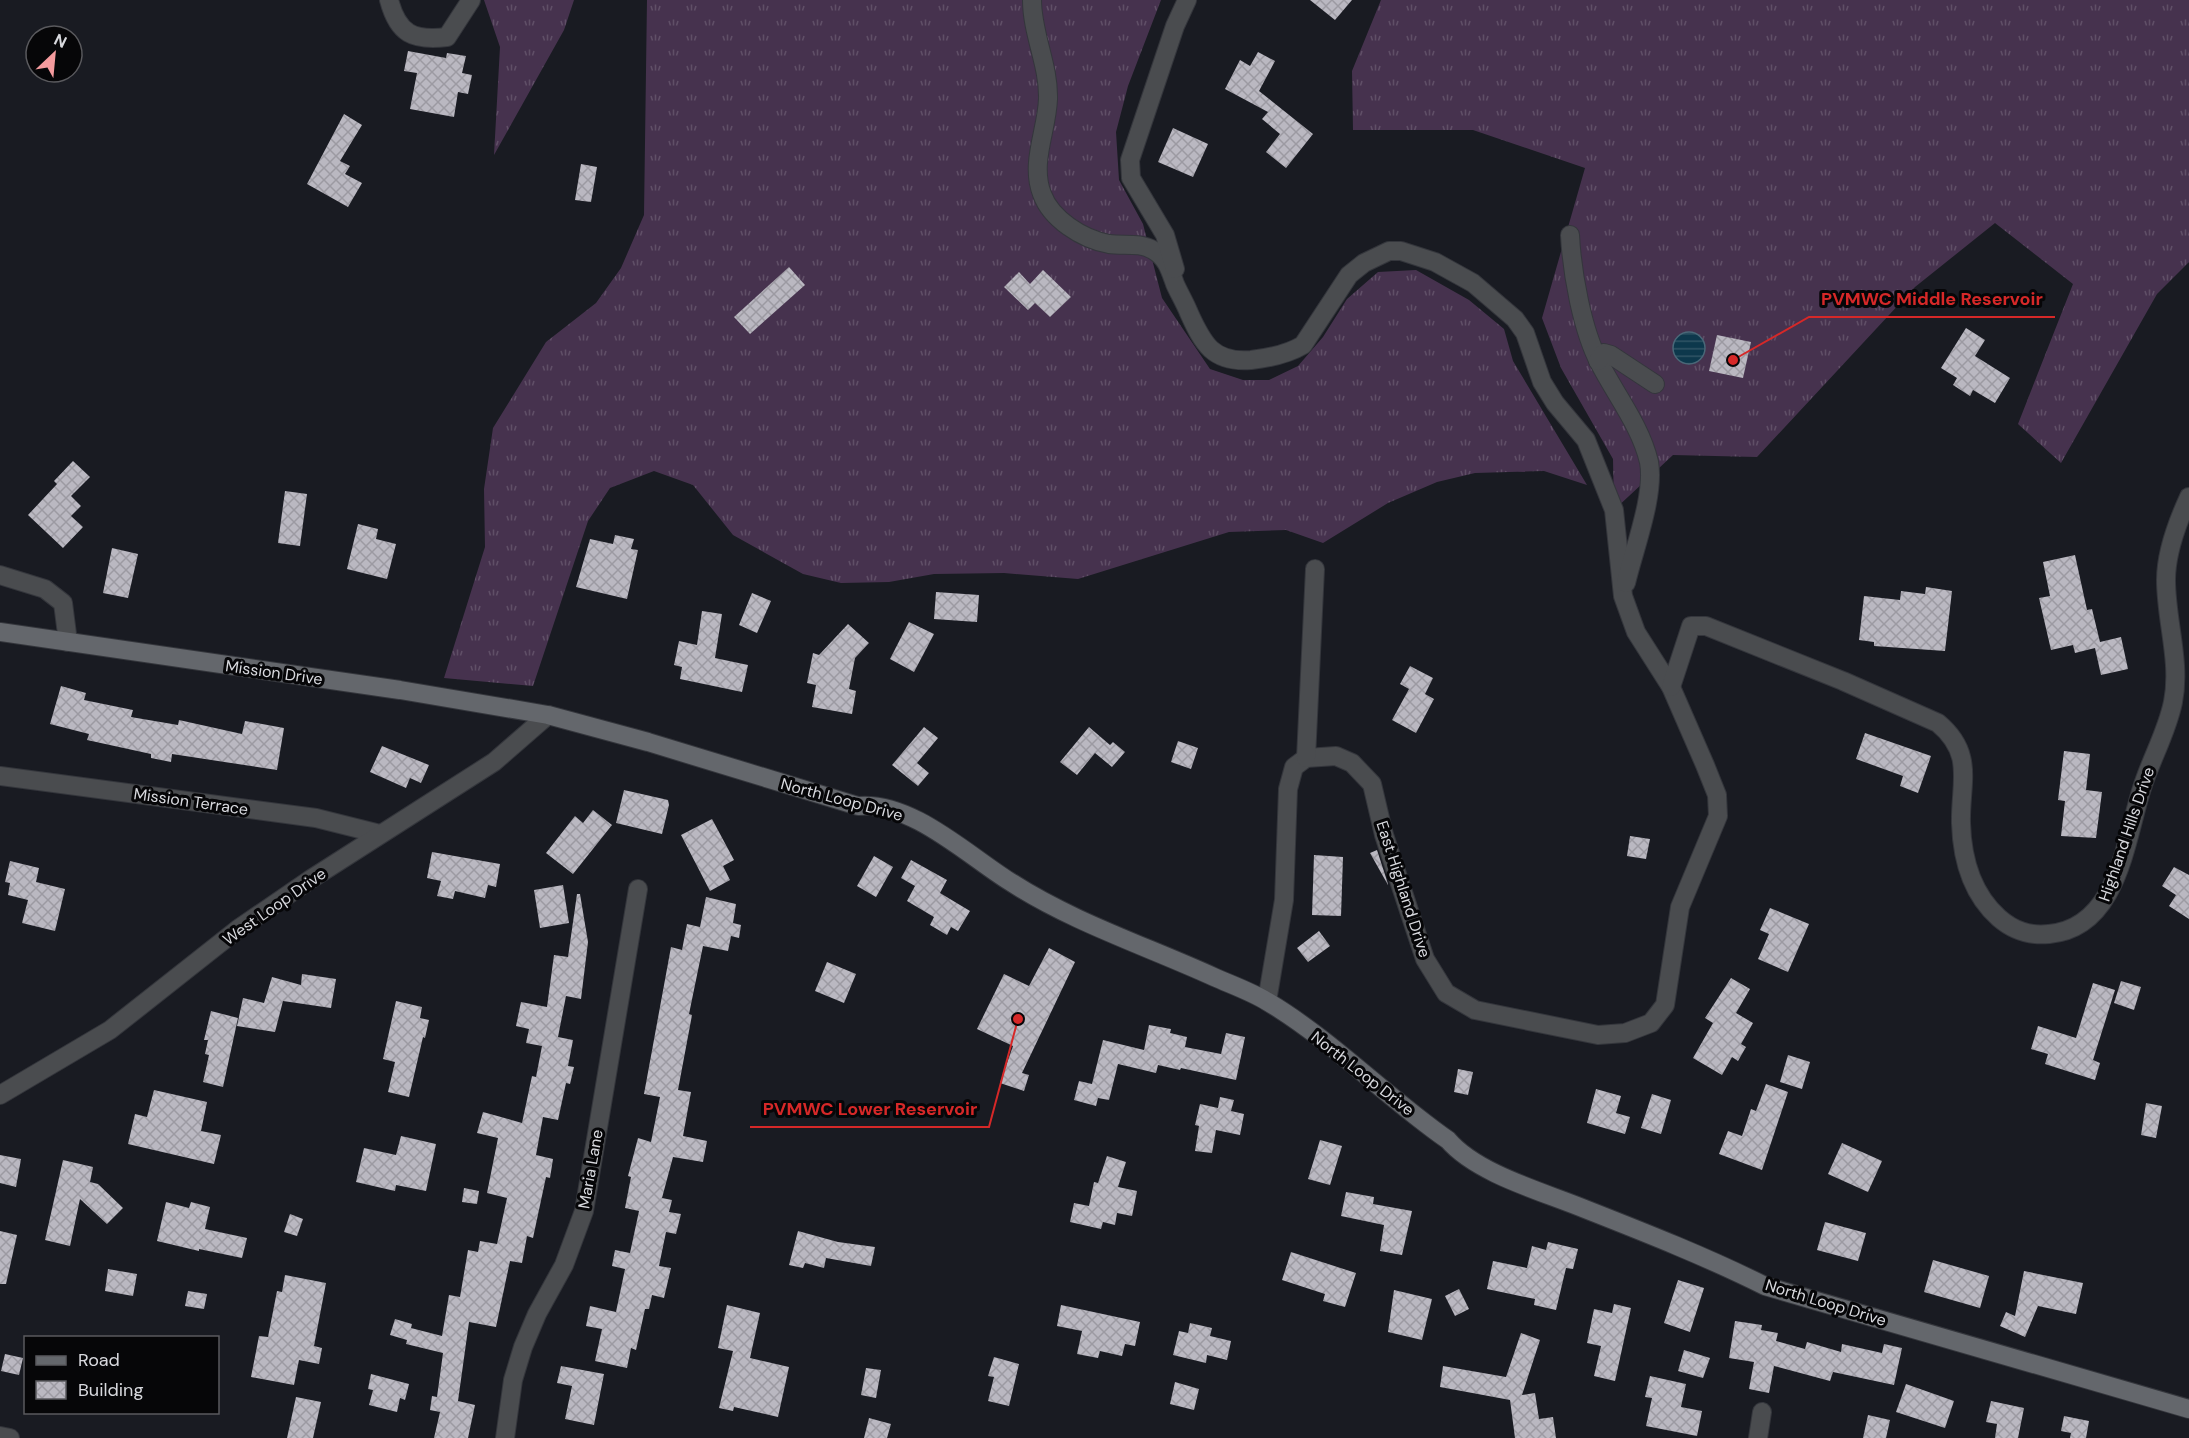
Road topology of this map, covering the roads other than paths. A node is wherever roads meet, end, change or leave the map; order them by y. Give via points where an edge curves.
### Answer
1 (389, 0) edge
2 (471, 0) edge
3 (1032, 0) edge
4 (1187, 0) edge
5 (1570, 235) dead end
6 (1183, 300) junction
7 (1598, 361) junction
8 (1655, 384) dead end
9 (2189, 497) edge
10 (1315, 569) dead end
11 (0, 575) edge
12 (1623, 596) junction
13 (0, 632) edge
14 (68, 642) junction
15 (1671, 687) junction
16 (548, 715) junction
17 (1306, 758) junction
18 (0, 776) edge
19 (380, 834) junction
20 (638, 889) dead end
21 (1267, 1001) junction
22 (0, 1095) edge
23 (2189, 1409) edge
24 (1762, 1412) dead end
25 (0, 1436) edge
26 (10, 1438) edge
27 (505, 1438) edge
28 (1758, 1438) edge

1 - 2 street via 399,27 414,36 431,39 447,36
3 - 6 street, East Highland Drive via 1032,16 1048,81 1038,170 1042,195 1067,225 1081,234 1155,251 1171,269
4 - 6 street via 1130,160 1131,178 1165,235
5 - 7 street via 1576,276
6 - 12 street, East Highland Drive via 1207,347 1222,357 1240,361 1293,351 1303,345 1349,275 1382,253 1401,251 1416,255 1473,283 1515,318 1554,403 1586,440 1614,510
7 - 8 street via 1604,353 1611,355
7 - 12 street via 1633,423 1648,462 1650,479
9 - 15 street, Highland Hills Drive via 2176,529 2166,579 2175,679 2173,702 2112,885 2101,907 2086,921 2065,931 2042,935 2022,932 2008,925 1983,900 1968,870 1963,848 1961,752 1949,731 1938,723 1706,626 1691,626
10 - 17 street
11 - 14 street via 45,589 63,603
12 - 15 street, East Highland Drive via 1636,632
13 - 14 street, Mission Drive
14 - 16 street, Mission Drive
15 - 17 street, East Highland Drive via 1716,795 1718,816 1680,907 1665,1005 1650,1023 1625,1033 1598,1035 1475,1010 1446,993 1425,959 1384,835 1372,784 1352,763 1336,756
16 - 19 street, West Loop Drive via 494,762
16 - 21 street, North Loop Drive via 858,807 875,805 890,809 962,846 1047,905
17 - 21 street via 1294,767 1288,789 1284,900
18 - 19 street, Mission Terrace via 316,818
19 - 22 street, West Loop Drive via 238,929 110,1030
20 - 27 street, Maria Lane via 584,1211 564,1265 523,1347 513,1380
21 - 23 street, North Loop Drive via 1361,1069 1459,1152 1505,1177 1724,1264 1765,1286
24 - 28 street
25 - 26 street

